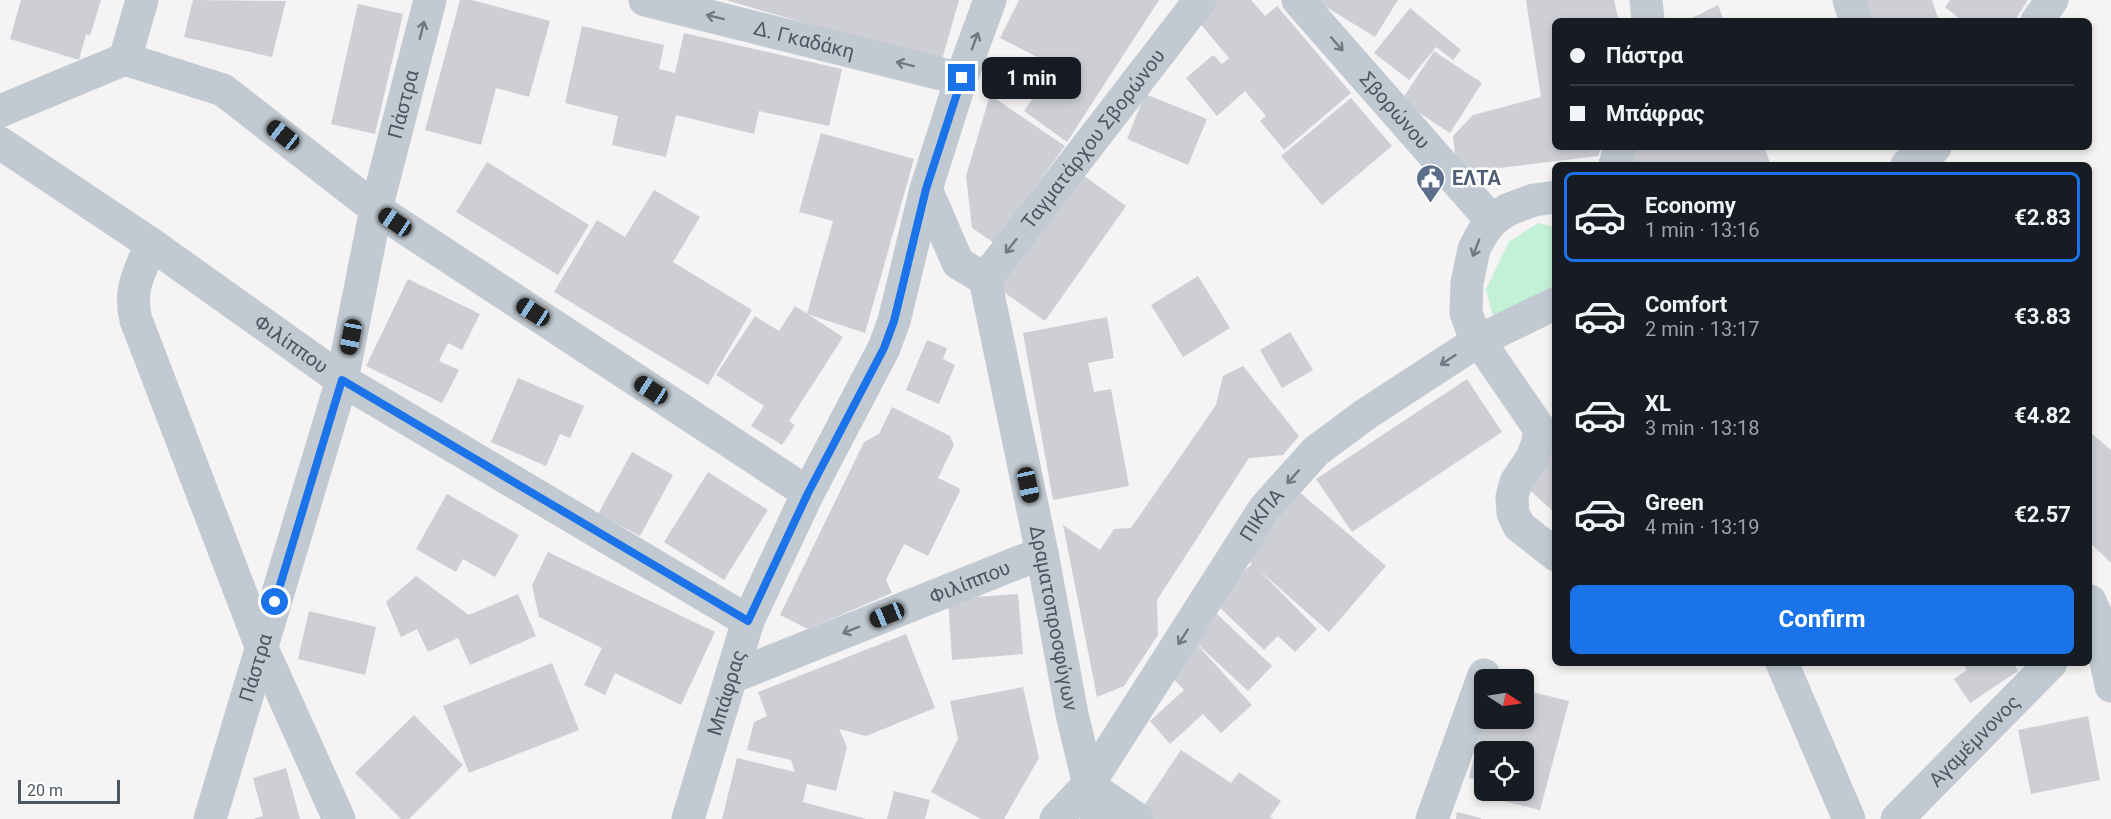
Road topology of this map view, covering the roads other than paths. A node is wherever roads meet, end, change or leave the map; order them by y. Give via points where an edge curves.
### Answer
1 (142, 0) edge
2 (430, 0) edge
3 (645, 0) edge
4 (990, 0) edge
5 (1200, 0) edge
6 (1298, 0) edge
7 (1646, 0) edge
8 (1850, 0) edge
9 (2052, 0) edge
10 (1648, 18) edge
11 (1855, 18) edge
12 (2039, 18) edge
13 (125, 59) junction
14 (962, 78) junction
15 (0, 111) edge
16 (0, 143) edge
17 (1932, 150) edge
18 (1913, 162) edge
19 (926, 189) junction
20 (1552, 198) edge
21 (376, 209) junction
22 (1492, 221) junction
23 (151, 244) junction
24 (985, 279) junction
25 (1552, 305) edge
26 (1478, 341) junction
27 (342, 380) junction
28 (808, 493) junction
29 (1552, 552) edge
30 (1042, 553) junction
31 (2097, 611) edge
32 (748, 621) junction
33 (261, 646) junction
34 (1783, 666) edge
35 (2048, 666) edge
36 (732, 677) junction
37 (2111, 686) edge
38 (1474, 703) edge
39 (1088, 785) junction
40 (210, 819) edge
41 (339, 819) edge
42 (688, 819) edge
43 (1056, 819) edge
44 (1096, 819) edge
45 (1137, 819) edge
46 (1432, 819) edge
47 (1849, 819) edge
48 (1897, 819) edge

1 - 13 street
21 -> 2 street, Πάστρα
14 -> 3 street, Δ. Γκαδάκη
14 -> 4 street, Μπάφρας
5 -> 24 street, Ταγματάρχου Σβορώνου
6 -> 22 street, Σβορώνου
7 - 10 street
8 - 11 street
9 - 12 street
13 - 15 street
13 - 21 street via 223,90
14 - 19 street, Μπάφρας
16 - 23 street, Φιλίππου
17 - 18 street
19 - 24 street via 958,263
19 - 28 street, Μπάφρας via 884,348
20 - 22 street via 1507,210
21 - 27 street, Πάστρα
21 - 28 street
22 -> 26 street via 1474,249 1467,283 1466,313
23 - 27 street, Φιλίππου
23 - 33 street via 132,292 132,306
24 - 30 street, Δραματοπροσφύγων
25 - 26 street, ΠΙΚΠΑ
26 - 29 street via 1539,428 1532,458 1516,482 1513,513 1519,526
26 -> 39 street, ΠΙΚΠΑ via 1316,451 1270,502
27 - 32 street, Φιλίππου
27 - 33 street, Πάστρα
28 - 32 street, Μπάφρας
30 -> 36 street, Φιλίππου
30 - 39 street, Δραματοπροσφύγων
31 - 37 street
32 - 36 street, Μπάφρας
33 - 40 street, Πάστρα
33 - 41 street
34 - 47 street
35 - 48 street, Αγαμέμνονος
36 - 42 street, Μπάφρας
38 - 46 street
39 - 43 street, ΠΙΚΠΑ
39 - 44 street, Δραματοπροσφύγων
39 - 45 street

